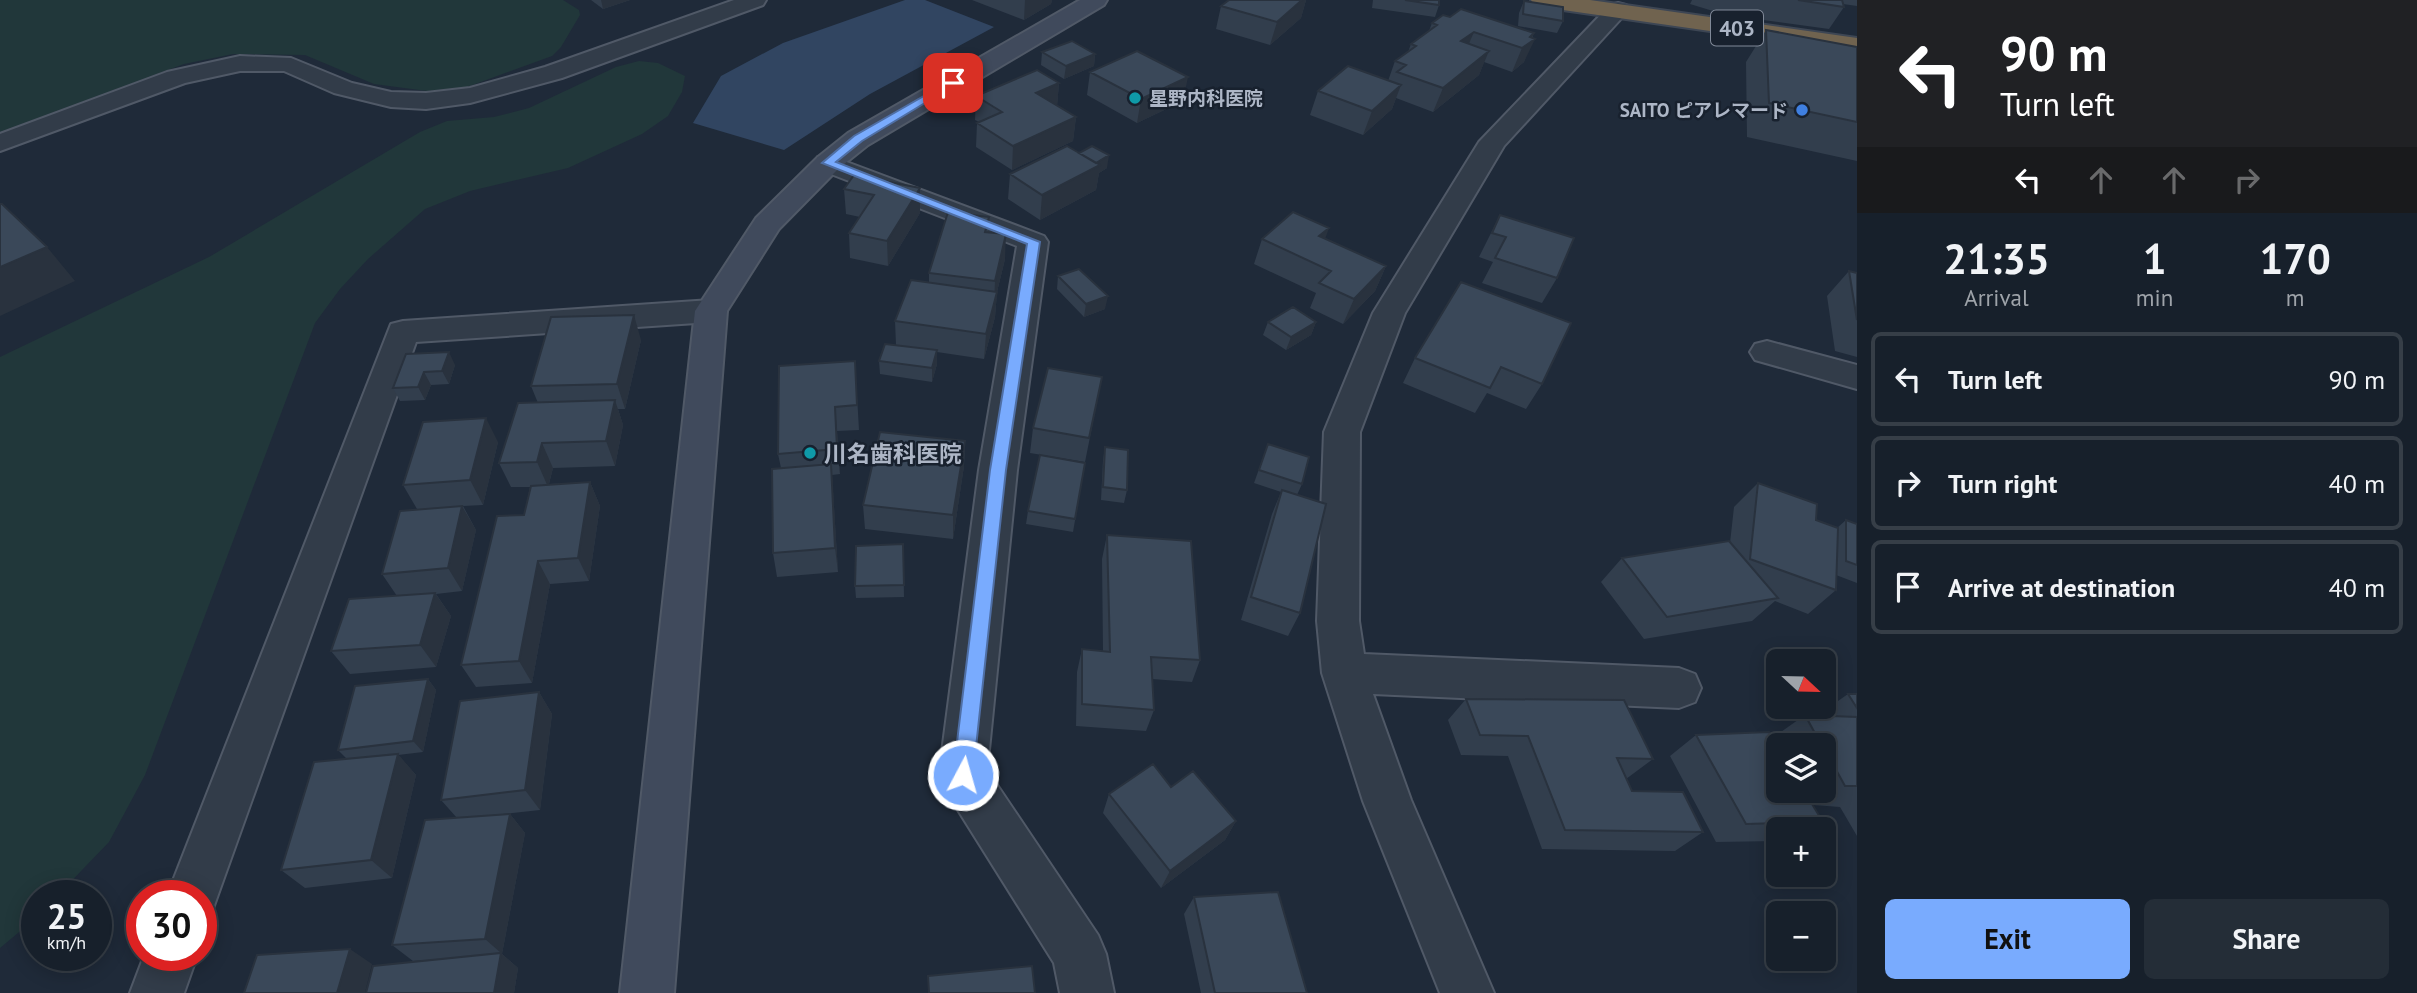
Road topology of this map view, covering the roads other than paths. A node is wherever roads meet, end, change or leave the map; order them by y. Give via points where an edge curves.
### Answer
1 (1096, 0) edge
2 (1542, 0) edge
3 (741, 2) edge
4 (1618, 10) junction
5 (1857, 45) edge
6 (0, 143) edge
7 (828, 163) junction
8 (711, 311) junction
9 (1767, 352) dead end
10 (1857, 377) edge
11 (1343, 673) junction
12 (1679, 688) dead end
13 (199, 880) edge
14 (165, 971) edge
15 (157, 993) edge
16 (647, 993) edge
17 (1087, 993) edge
18 (1467, 993) edge

1 - 7 street via 858,139
2 - 4 highway, 403
3 - 6 street via 542,77 469,96 394,99 356,93 286,64 224,64 191,71
4 - 5 highway, 403
4 - 11 street via 1493,142 1389,313 1342,432 1338,621
7 - 8 street via 766,224
7 - 17 street via 1034,242 998,470 963,775 1079,954
8 - 13 street via 403,332
8 - 16 street
9 - 10 street
11 - 12 street
11 - 18 street via 1388,801
14 - 15 street

